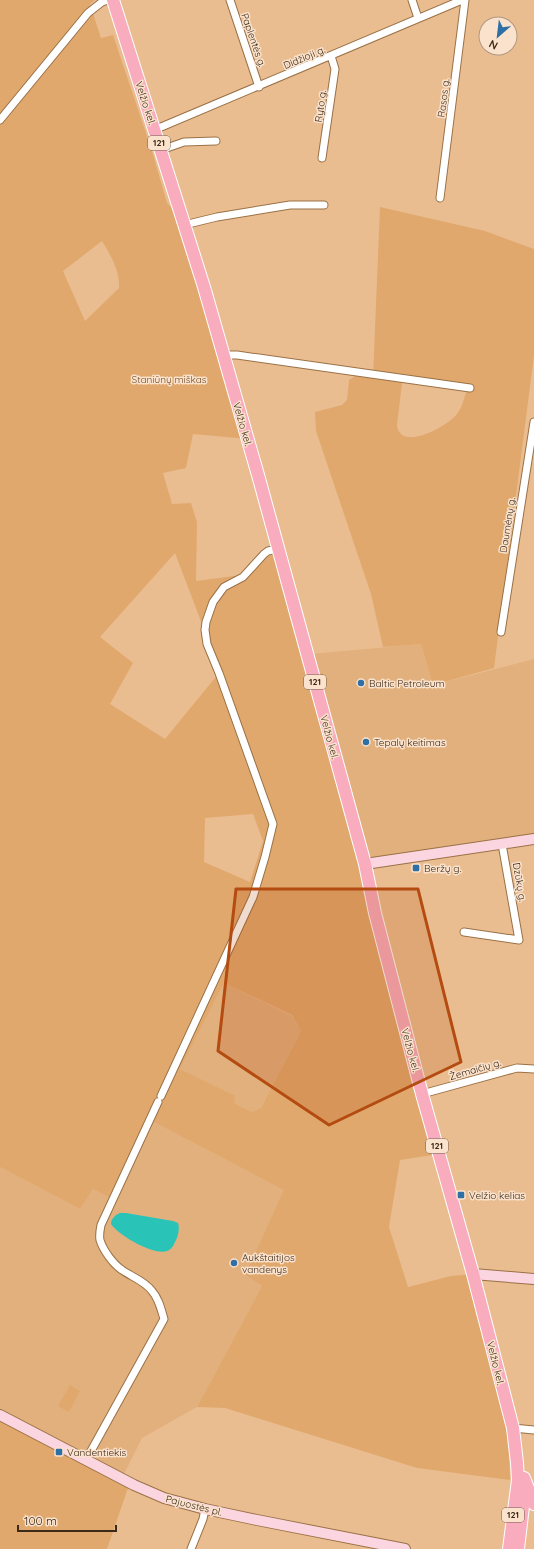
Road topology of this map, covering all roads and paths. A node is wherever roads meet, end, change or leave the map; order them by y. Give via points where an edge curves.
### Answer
1 (109, 0) edge
2 (113, 0) edge
3 (230, 0) edge
4 (412, 0) edge
5 (462, 0) edge
6 (465, 0) edge
7 (418, 18) junction
8 (331, 56) junction
9 (259, 87) junction
10 (0, 120) edge
11 (154, 130) junction
12 (216, 141) dead end
13 (161, 150) junction
14 (322, 158) dead end
15 (440, 198) dead end
16 (324, 205) dead end
17 (184, 225) junction
18 (223, 355) junction
19 (470, 388) dead end
20 (534, 422) edge
21 (278, 549) junction
22 (501, 632) dead end
23 (534, 839) edge
24 (502, 844) junction
25 (365, 864) junction
26 (464, 932) dead end
27 (534, 1069) edge
28 (422, 1094) junction
29 (473, 1274) junction
30 (534, 1279) edge
31 (0, 1415) edge
32 (513, 1428) junction
33 (534, 1430) edge
34 (86, 1460) junction
35 (518, 1463) junction
36 (518, 1480) junction
37 (534, 1504) edge
38 (205, 1509) junction
39 (191, 1549) edge
40 (405, 1549) edge
41 (509, 1549) edge
42 (518, 1549) edge

1 - 10 street via 88,13
2 - 11 main road, Velžio kel. / 121
3 - 9 street, Paplentės g.
4 - 7 street
5 - 7 street, Didžioji g.
6 - 15 street, Rasos g.
7 - 8 street, Didžioji g.
8 - 9 street, Didžioji g.
8 - 14 street, Ryto g. via 335,69
9 - 11 street, Didžioji g.
11 - 13 main road, Velžio kel. / 121
12 - 13 street via 184,142
13 - 17 main road, Velžio kel. / 121
16 - 17 street via 290,205
17 - 18 main road, Velžio kel. / 121
18 - 19 street
18 - 21 main road, Velžio kel. / 121
20 - 22 street, Daumėnų g.
21 - 25 main road, Velžio kel. / 121
21 - 34 street via 268,551 243,577 224,587 213,602 206,622 207,644 273,824 253,897 101,1225 100,1240 104,1249 120,1269 152,1290 159,1300 164,1319
23 - 24 main road
24 - 25 main road
24 - 26 street, Dzūkų g. via 519,940
25 - 28 main road, Velžio kel. / 121 via 375,913
27 - 28 street, Žemaičių g. via 517,1068
28 - 29 main road, Velžio kel. / 121
29 - 30 main road
29 - 32 main road, Velžio kel. / 121
31 - 34 main road, Pajuostės pl.
32 - 33 street
32 - 35 main road, Velžio kel. / 121
34 - 38 main road, Pajuostės pl. via 148,1492
35 - 36 main road, Velžio kel. / 121
35 - 37 main road
36 - 41 main road, 121
36 - 42 main road, 121 via 523,1506
38 - 39 street
38 - 40 main road, Pajuostės pl.

